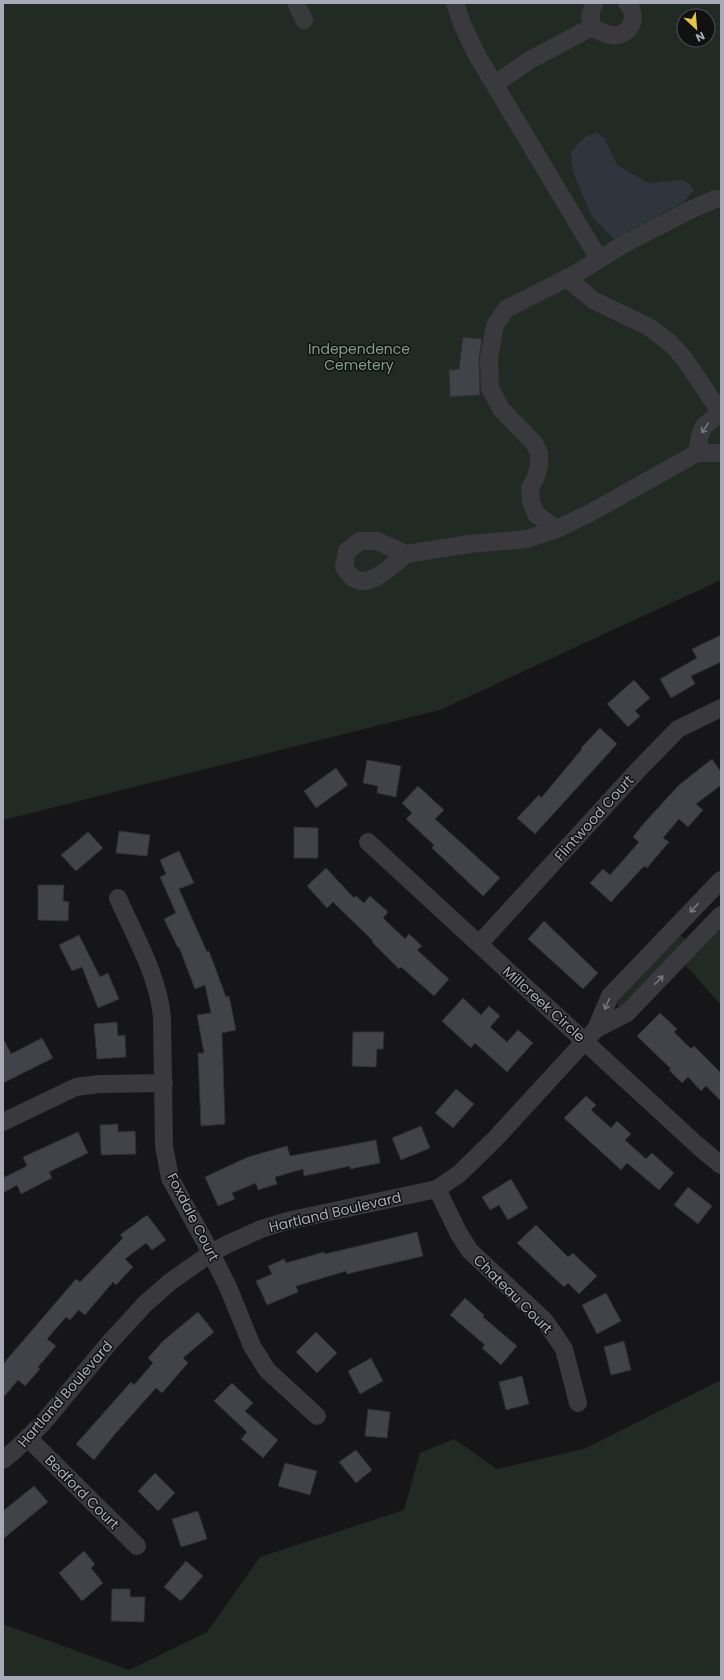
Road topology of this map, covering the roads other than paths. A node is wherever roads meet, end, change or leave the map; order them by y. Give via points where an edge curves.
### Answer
1 (296, 3) edge
2 (455, 3) edge
3 (594, 3) edge
4 (627, 3) edge
5 (304, 20) dead end
6 (592, 26) junction
7 (495, 84) junction
8 (721, 199) edge
9 (599, 259) junction
10 (567, 278) junction
11 (720, 410) edge
12 (697, 453) junction
13 (721, 453) edge
14 (556, 529) junction
15 (406, 554) dead end
16 (721, 708) edge
17 (368, 842) dead end
18 (721, 880) edge
19 (118, 898) dead end
20 (721, 915) edge
21 (479, 944) junction
22 (590, 1035) junction
23 (164, 1083) junction
24 (3, 1122) edge
25 (721, 1165) edge
26 (437, 1189) junction
27 (211, 1253) junction
28 (578, 1403) dead end
29 (317, 1416) dead end
30 (28, 1438) junction
31 (3, 1460) edge
32 (137, 1546) dead end

1 - 5 street
2 - 7 street via 478,57
3 - 6 street via 590,14
4 - 6 street via 634,18 630,28 619,35 605,34
6 - 7 street via 530,60
7 - 9 street
8 - 9 street via 715,199 688,211
9 - 10 street
10 - 11 street via 593,300 649,327 670,343 683,357
10 - 14 street via 506,310 495,325 489,359 490,388 501,409 534,443 539,453 540,465 530,488 536,514
11 -> 12 street via 704,426
12 - 13 street
12 - 14 street via 590,513
14 - 15 street via 527,539 469,544
16 - 21 street, Flintwood Court via 678,729
17 - 21 street, Millcreek Circle
18 -> 22 street, Hartland Boulevard via 610,996
19 - 23 street, Foxdale Court via 160,998
22 -> 20 street, Hartland Boulevard via 627,1013
21 - 22 street, Millcreek Circle
22 - 25 street, Millcreek Circle via 697,1145
22 - 26 street, Hartland Boulevard via 495,1139 459,1174
23 - 24 street via 76,1087
23 - 27 street, Foxdale Court via 164,1146 170,1178
26 - 27 street, Hartland Boulevard via 287,1221 261,1229
26 - 28 street, Chateau Court via 470,1251 544,1320 564,1349
27 - 29 street, Foxdale Court via 252,1346 267,1370
27 - 30 street, Hartland Boulevard via 170,1282 145,1304
30 - 31 street, Hartland Boulevard
30 - 32 street, Bedford Court

